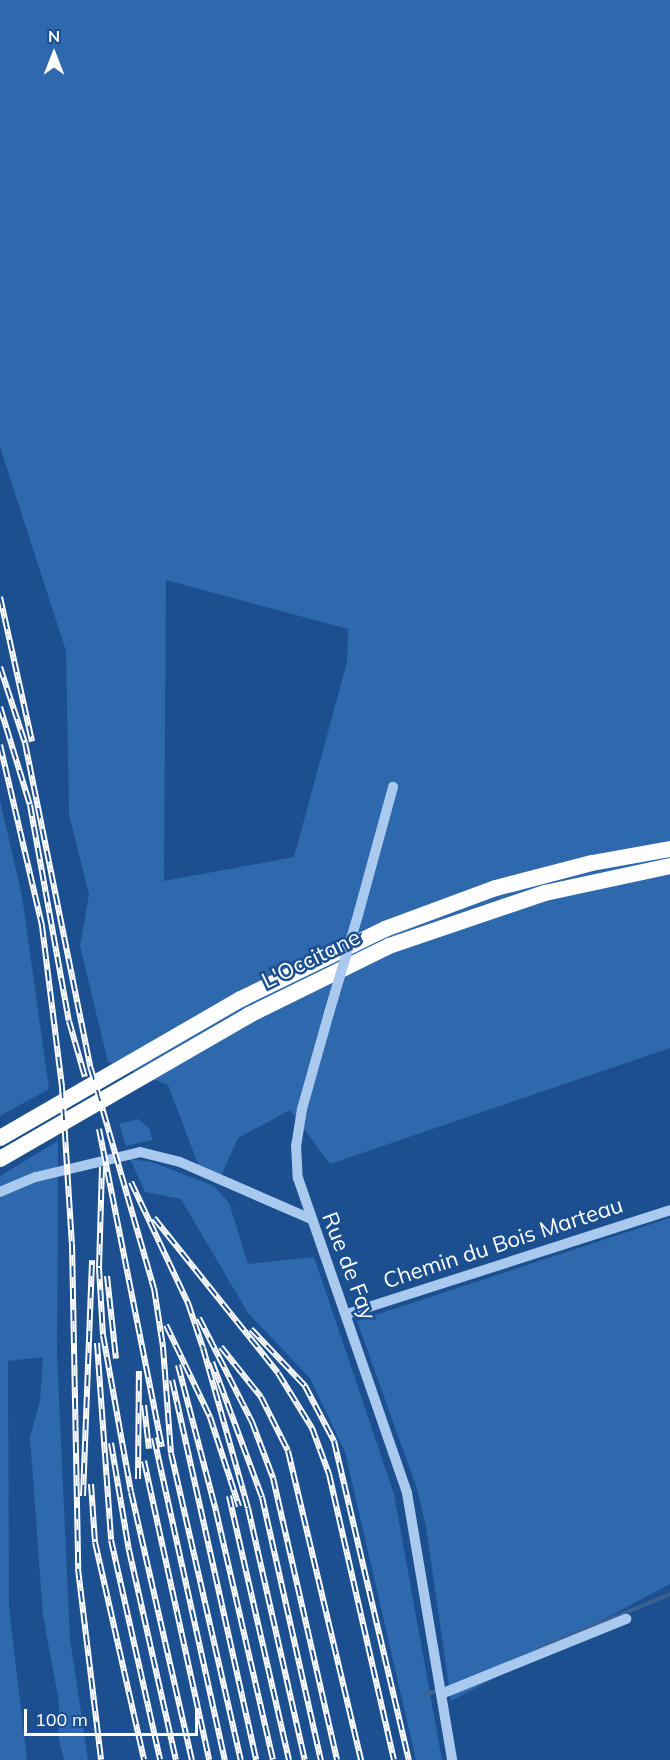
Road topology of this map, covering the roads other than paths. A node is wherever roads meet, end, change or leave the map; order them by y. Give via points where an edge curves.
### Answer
1 (393, 787) dead end
2 (670, 849) edge
3 (670, 866) edge
4 (0, 1138) edge
5 (0, 1159) edge
6 (0, 1192) edge
7 (670, 1210) edge
8 (309, 1218) junction
9 (347, 1314) junction
10 (626, 1619) dead end
11 (441, 1694) junction
12 (452, 1760) edge

1 - 8 street, Rue de Fay, bridge via 296,1145 298,1178
2 - 4 highway, L'Occitane via 592,863 496,888 385,929 241,999
3 - 5 highway, L'Occitane via 545,893 389,946 249,1015
6 - 8 street via 36,1177 140,1152 180,1162
7 - 9 street, Chemin du Bois Marteau
8 - 9 street, Rue de Fay
9 - 11 street, Rue de Fay via 407,1493
10 - 11 street
11 - 12 street, Rue de Fay

